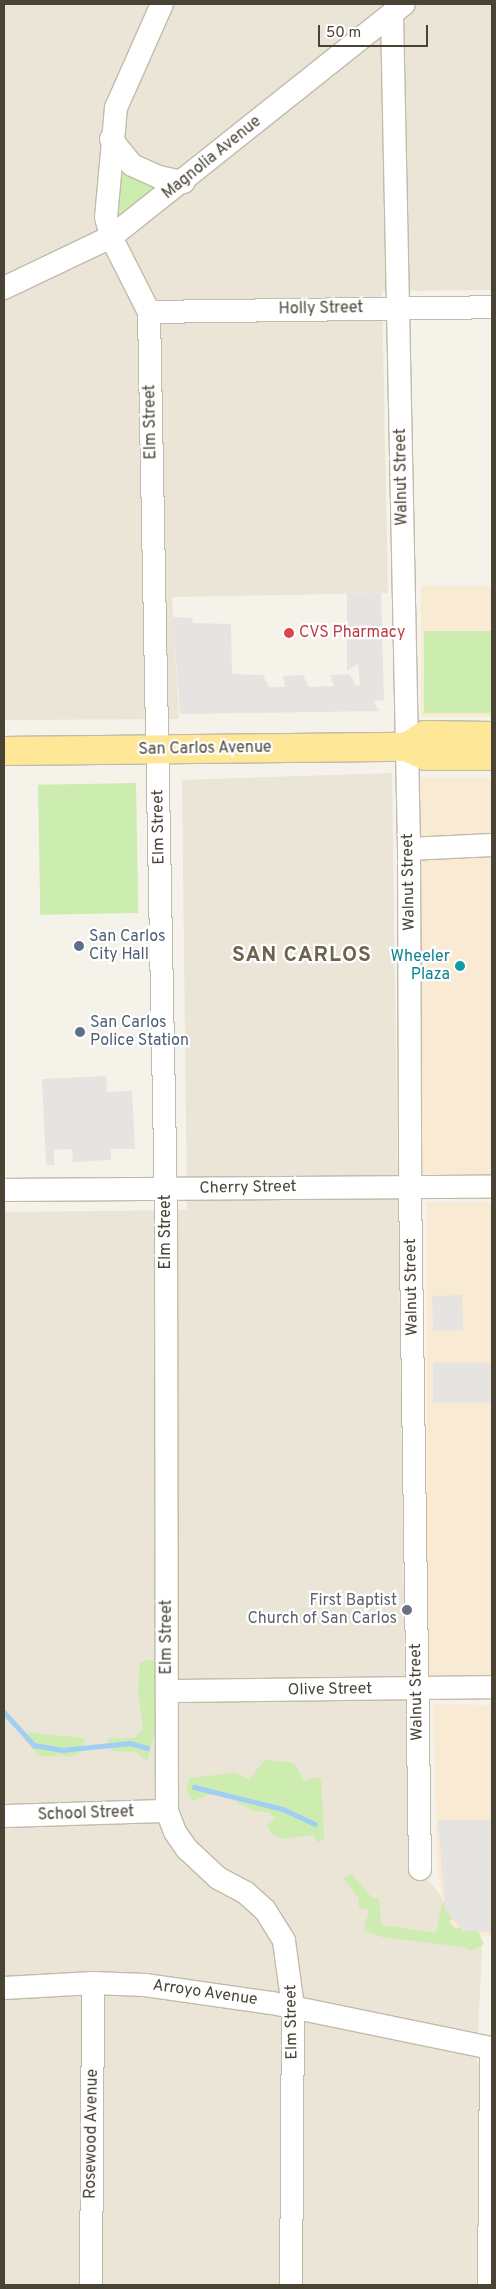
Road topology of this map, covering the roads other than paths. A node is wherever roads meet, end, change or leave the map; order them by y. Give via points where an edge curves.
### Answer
1 (162, 4) edge
2 (398, 9) edge
3 (111, 139) junction
4 (183, 182) junction
5 (111, 237) junction
6 (4, 288) edge
7 (492, 307) edge
8 (400, 308) junction
9 (149, 312) junction
10 (492, 736) edge
11 (406, 747) junction
12 (157, 749) junction
13 (4, 751) edge
14 (492, 756) edge
15 (492, 845) edge
16 (408, 849) junction
17 (410, 1186) junction
18 (492, 1187) edge
19 (165, 1189) junction
20 (4, 1190) edge
21 (492, 1687) edge
22 (416, 1689) junction
23 (167, 1691) junction
24 (167, 1811) junction
25 (4, 1816) edge
26 (420, 1870) dead end
27 (93, 1983) junction
28 (4, 1988) edge
29 (293, 2007) junction
30 (492, 2048) edge
31 (91, 2285) edge
32 (291, 2285) edge
33 (489, 2285) edge

1 - 3 street, Elm Street via 116,108
2 - 4 street, Magnolia Avenue
2 - 8 street, Walnut Street
3 - 4 street via 132,165 158,177
3 - 5 street, Elm Street via 106,217
4 - 5 street, Magnolia Avenue
5 - 6 street, Magnolia Avenue
5 - 9 street, Elm Street
7 - 8 street, Holly Street
8 - 9 street, Holly Street
8 - 11 street, Walnut Street
9 - 12 street, Elm Street
10 - 11 main road, San Carlos Avenue via 425,735
11 - 12 main road, San Carlos Avenue
11 - 14 main road, San Carlos Avenue via 426,756
11 - 16 street, Walnut Street
12 - 13 main road, San Carlos Avenue
12 - 19 street, Elm Street
15 - 16 street
16 - 17 street, Walnut Street
17 - 18 street, Cherry Street
17 - 19 street, Cherry Street
17 - 22 street, Walnut Street
19 - 20 street, Cherry Street
19 - 23 street, Elm Street
21 - 22 street, Olive Street
22 - 23 street, Olive Street
22 - 26 street, Walnut Street
23 - 24 street, Elm Street
24 - 25 street, School Street
24 - 29 street, Elm Street via 175,1832 187,1849 218,1878 246,1893 265,1910 284,1941
27 - 28 street, Arroyo Avenue
27 - 29 street, Arroyo Avenue via 145,1985
27 - 31 street, Rosewood Avenue
29 - 30 street, Arroyo Avenue
29 - 32 street, Elm Street
30 - 33 street

